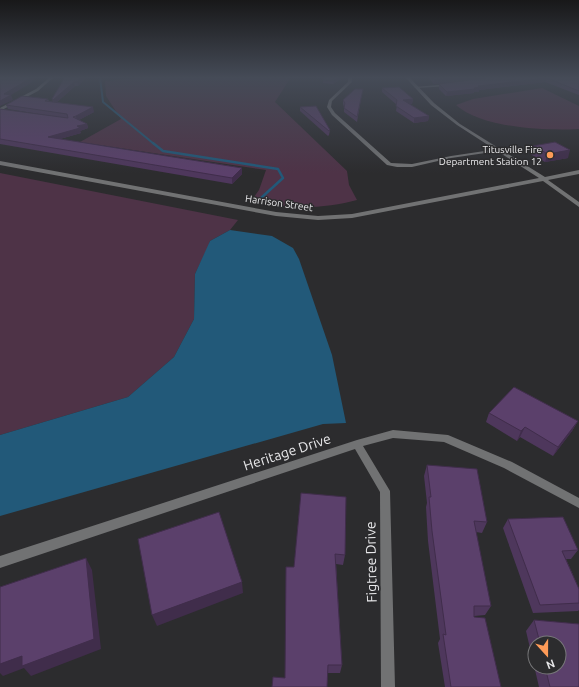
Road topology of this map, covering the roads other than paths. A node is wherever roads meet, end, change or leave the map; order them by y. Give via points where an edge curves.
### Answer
1 (331, 109) edge
2 (439, 109) edge
3 (0, 111) edge
4 (7, 112) edge
5 (498, 150) junction
6 (0, 163) edge
7 (579, 172) edge
8 (545, 180) junction
9 (579, 205) edge
10 (357, 444) junction
11 (579, 503) edge
12 (0, 562) edge
13 (388, 687) edge

1 - 5 street via 333,114 389,164 415,165
2 - 5 street
3 - 4 street
5 - 8 street
6 - 8 street, Harrison Street via 276,214 318,218 352,216
7 - 8 street, Harrison Street
8 - 9 street
10 - 11 street, Heritage Drive via 393,434 445,438 508,465
10 - 12 street, Heritage Drive
10 - 13 street, Figtree Drive via 385,491

